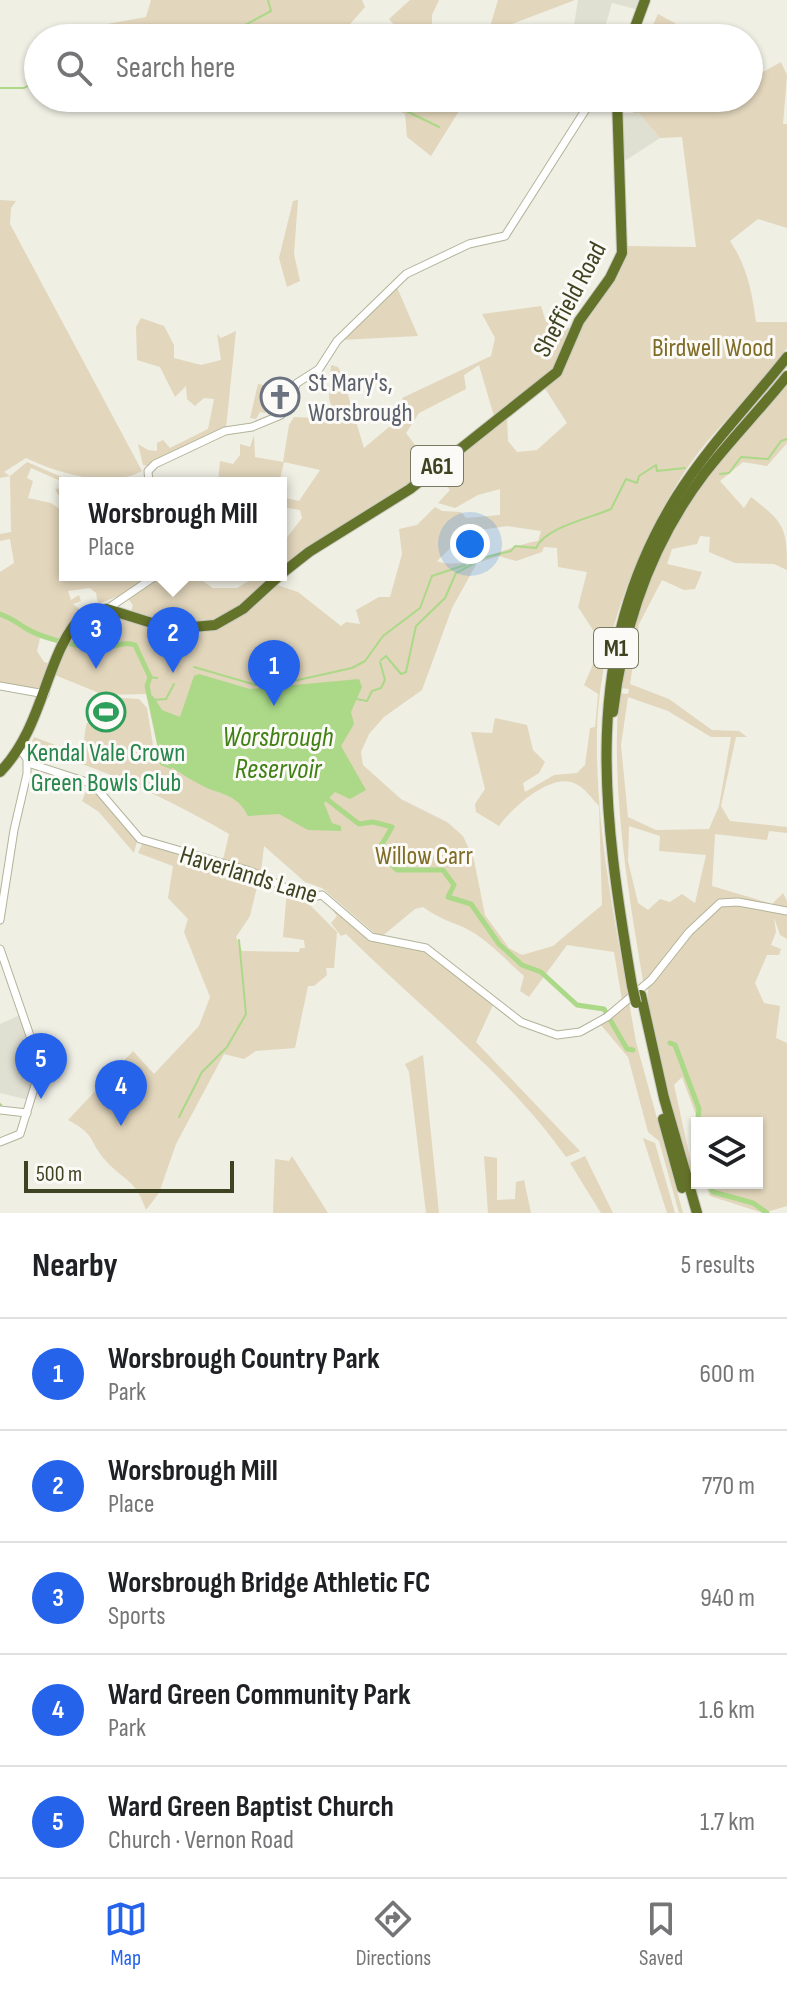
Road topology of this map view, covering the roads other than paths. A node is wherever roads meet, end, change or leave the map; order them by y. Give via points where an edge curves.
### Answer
1 (645, 0) edge
2 (636, 24) edge
3 (584, 112) edge
4 (618, 112) edge
5 (787, 357) edge
6 (787, 376) edge
7 (148, 477) edge
8 (287, 570) edge
9 (148, 581) edge
10 (274, 581) edge
11 (107, 609) junction
12 (0, 686) edge
13 (46, 694) junction
14 (20, 749) junction
15 (28, 763) junction
16 (0, 772) edge
17 (787, 911) edge
18 (0, 920) edge
19 (0, 949) edge
20 (635, 983) junction
21 (638, 999) junction
22 (0, 1110) edge
23 (27, 1113) junction
24 (0, 1142) edge
25 (690, 1213) edge
26 (697, 1213) edge

1 - 2 highway
3 - 7 street via 505,236 469,244 406,274 337,341 319,369 297,383 281,415 225,431 155,464
4 - 8 highway, Sheffield Road / A61 via 623,248 613,273 579,321 557,372 410,489
5 - 20 highway, M1 via 713,445 672,504 641,567 616,645 604,729 605,785
6 - 20 highway, M1 via 677,513 646,576 623,647 611,771
9 - 11 street
10 - 11 highway, Sheffield Road / A61 via 215,625 163,628
11 - 13 highway via 83,614 65,643
12 - 13 street
13 - 14 highway
14 - 15 street
14 - 16 highway
15 - 17 street, Haverlands Lane via 93,784 140,839 250,871 307,898 322,895 371,937 426,948 536,1030 569,1034 610,1015 651,980 717,905 738,902
15 - 18 street
19 - 23 street via 37,1056
20 - 21 highway, M1
21 - 25 highway, M1 via 669,1146
21 - 26 highway, M1
22 - 23 street
23 - 24 street via 20,1134

